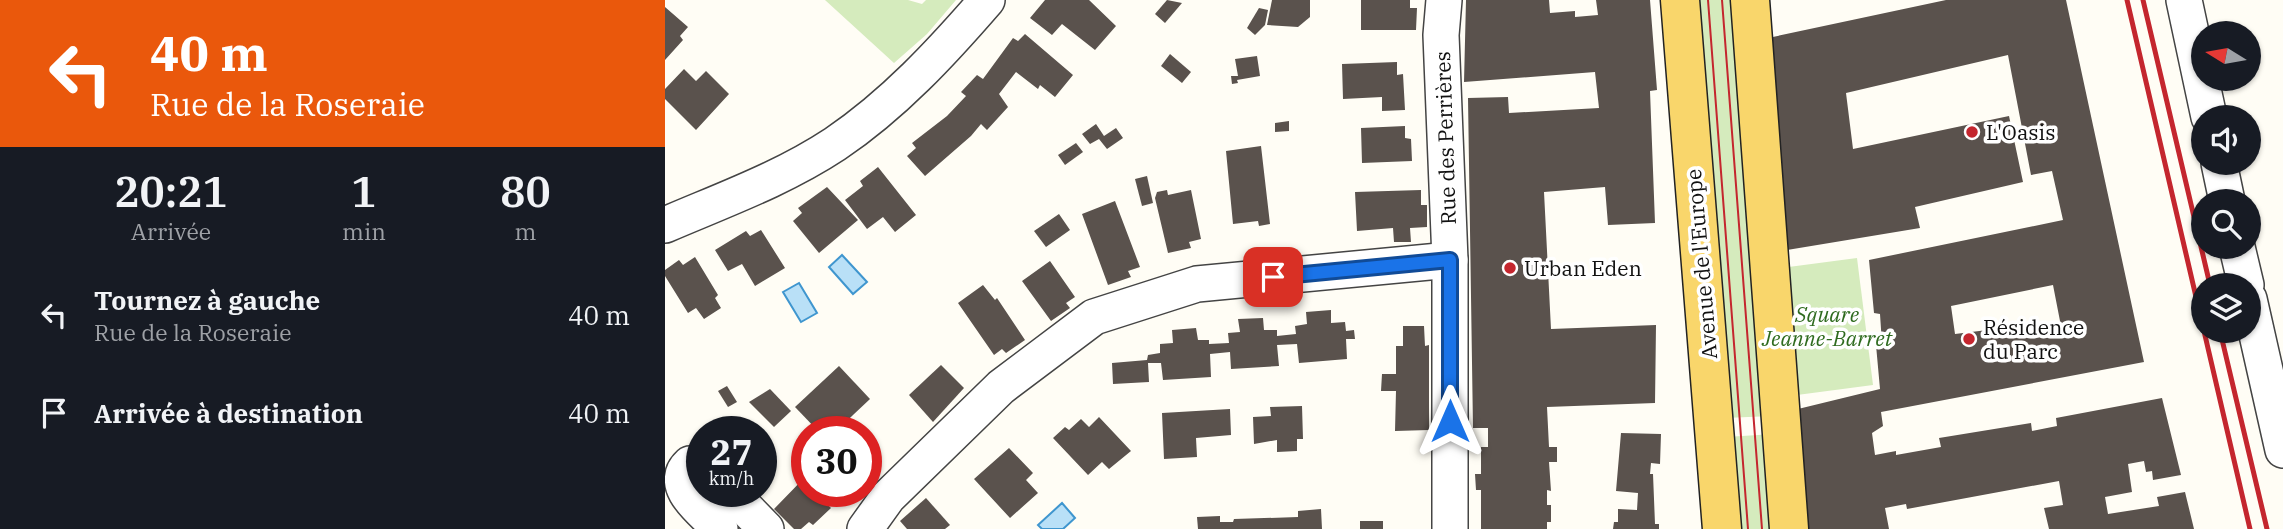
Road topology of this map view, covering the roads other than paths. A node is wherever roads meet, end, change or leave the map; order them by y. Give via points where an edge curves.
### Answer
1 (987, 0) edge
2 (1444, 0) edge
3 (1680, 0) edge
4 (1750, 0) edge
5 (2184, 0) edge
6 (2206, 105) edge
7 (665, 225) edge
8 (1450, 260) junction
9 (2259, 343) edge
10 (2283, 450) edge
11 (686, 468) edge
12 (686, 492) edge
13 (700, 507) edge
14 (745, 507) edge
15 (720, 529) edge
16 (766, 529) edge
17 (865, 529) edge
18 (1450, 529) edge
19 (1722, 529) edge
20 (1789, 529) edge

1 - 7 street via 913,79 834,144 768,182
2 - 8 street, Rue des Perrières via 1441,35
3 - 19 main road, Avenue de l'Europe
4 - 20 main road
5 - 6 street
8 - 17 street via 1197,284 1094,317 1001,387 888,497
8 - 18 street, Rue des Perrières
9 - 10 street
11 - 12 street via 681,476
13 - 15 street
14 - 16 street

